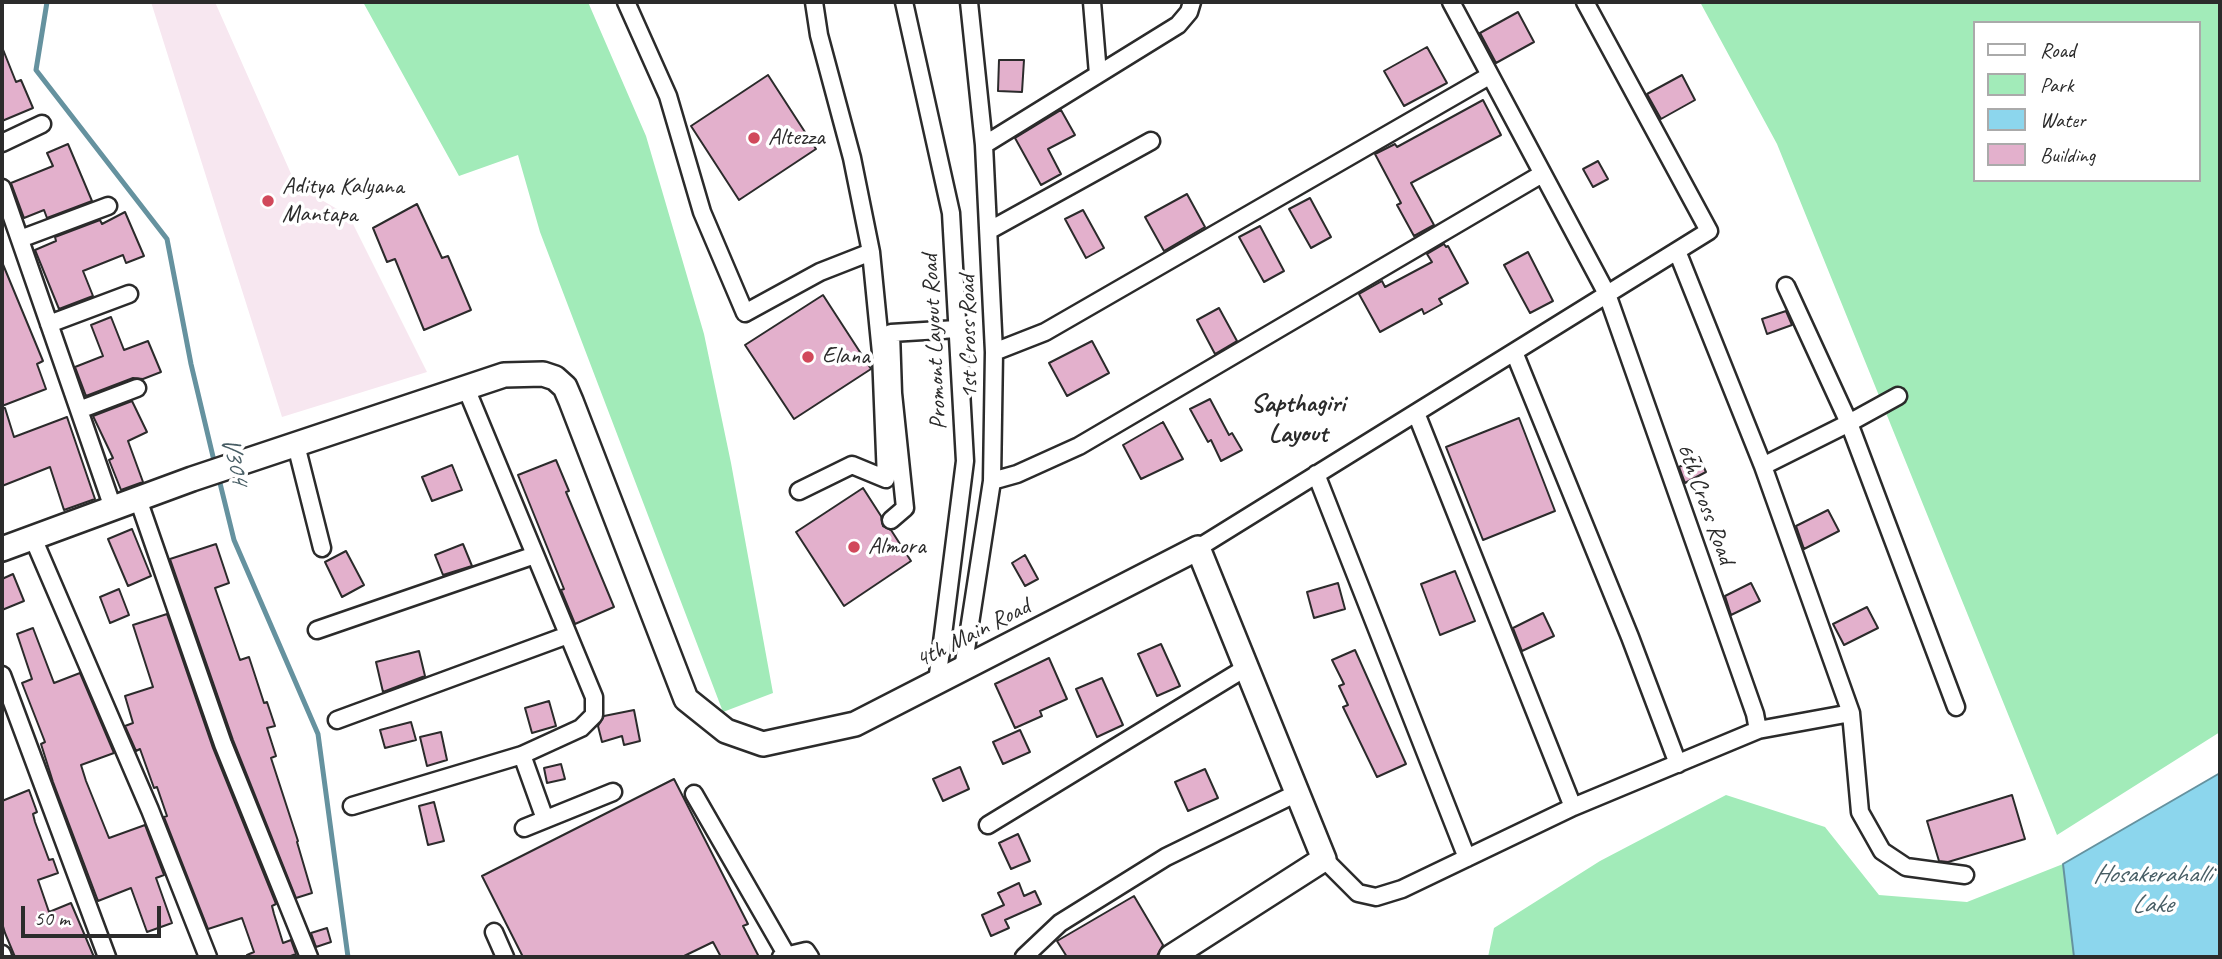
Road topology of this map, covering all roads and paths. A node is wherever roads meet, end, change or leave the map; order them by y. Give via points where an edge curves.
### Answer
1 (626, 2) edge
2 (814, 2) edge
3 (904, 2) edge
4 (970, 2) edge
5 (1092, 2) edge
6 (1192, 2) edge
7 (1451, 2) edge
8 (1585, 2) edge
9 (1098, 74) junction
10 (1489, 76) junction
11 (42, 124) dead end
12 (1151, 141) dead end
13 (2, 143) edge
14 (984, 145) junction
15 (1542, 174) junction
16 (2, 188) edge
17 (108, 206) dead end
18 (990, 230) junction
19 (20, 239) junction
20 (1677, 251) junction
21 (871, 252) junction
22 (1786, 286) dead end
23 (129, 294) dead end
24 (1607, 294) junction
25 (49, 324) junction
26 (957, 329) junction
27 (994, 352) junction
28 (1514, 352) junction
29 (137, 388) dead end
30 (466, 388) junction
31 (1898, 396) dead end
32 (79, 410) junction
33 (1416, 413) junction
34 (1849, 423) junction
35 (296, 445) junction
36 (1763, 466) junction
37 (1316, 474) junction
38 (992, 481) junction
39 (799, 491) dead end
40 (138, 499) junction
41 (113, 508) junction
42 (891, 520) dead end
43 (33, 538) junction
44 (322, 548) dead end
45 (1198, 548) junction
46 (2, 549) edge
47 (535, 555) junction
48 (317, 630) dead end
49 (568, 635) junction
50 (1247, 667) junction
51 (963, 669) junction
52 (2, 675) edge
53 (937, 682) junction
54 (1956, 707) dead end
55 (1850, 713) junction
56 (337, 720) dead end
57 (1758, 730) junction
58 (522, 755) junction
59 (1678, 764) junction
60 (613, 792) dead end
61 (1297, 793) junction
62 (694, 794) dead end
63 (352, 806) dead end
64 (1573, 807) junction
65 (545, 818) junction
66 (988, 825) dead end
67 (524, 828) dead end
68 (1467, 858) junction
69 (1324, 859) junction
70 (1965, 876) dead end
71 (494, 932) dead end
72 (784, 956) edge
73 (107, 957) edge
74 (208, 957) edge
75 (309, 957) edge
76 (505, 957) edge
77 (810, 957) edge
78 (1024, 957) edge
79 (1171, 957) edge

1 - 21 street via 668,96 702,212 745,313 820,272
2 - 21 street
3 - 26 street, Promont Layout Road via 951,213
4 - 14 street, 1st Cross Road
5 - 9 street
6 - 9 street via 1178,24
7 - 10 street, 6th Cross Road
8 - 20 street via 1709,231
9 - 14 street
10 - 15 street, 6th Cross Road
10 - 27 street via 1045,331
11 - 13 street
12 - 18 street
14 - 18 street, 1st Cross Road
15 - 24 street, 6th Cross Road
15 - 38 street via 1079,446
16 - 19 street
17 - 19 street
18 - 27 street, 1st Cross Road
19 - 25 street
20 - 24 street
20 - 36 street
21 - 39 street via 886,479 852,465
22 - 34 street
23 - 25 street
24 - 28 street
24 - 57 street, 6th Cross Road
25 - 32 street
26 - 42 street via 891,333 905,508
26 - 53 street, Promont Layout Road via 965,461
27 - 38 street, 1st Cross Road
28 - 33 street
28 - 59 street
29 - 32 street
30 - 35 street
30 - 47 street
30 - 53 street, 4th Main Road via 504,375 529,373 555,378 565,387 685,699 726,731 763,744 855,724
31 - 34 street
32 - 41 street
33 - 37 street
33 - 64 street
34 - 36 street
34 - 54 street
35 - 40 street
35 - 44 street
36 - 55 street
37 - 45 street
37 - 68 street
38 - 51 street, 1st Cross Road
40 - 41 street
40 - 75 street via 223,744
41 - 43 street
43 - 46 street
43 - 74 street
45 - 50 street
45 - 51 street, 4th Main Road
47 - 48 street
47 - 49 street
49 - 56 street
49 - 58 street via 594,697 594,715 581,728
50 - 61 street
50 - 66 street
51 - 53 street, 4th Main Road
52 - 73 street
55 - 57 street
55 - 70 street via 1860,812 1882,851 1906,867
57 - 59 street
58 - 63 street
58 - 65 street
59 - 64 street
60 - 65 street
61 - 69 street
61 - 78 street via 1166,857 1059,923
62 - 72 street
64 - 68 street
65 - 67 street
68 - 69 street via 1376,897 1358,893
69 - 79 street
71 - 76 street
72 - 77 street via 806,951

